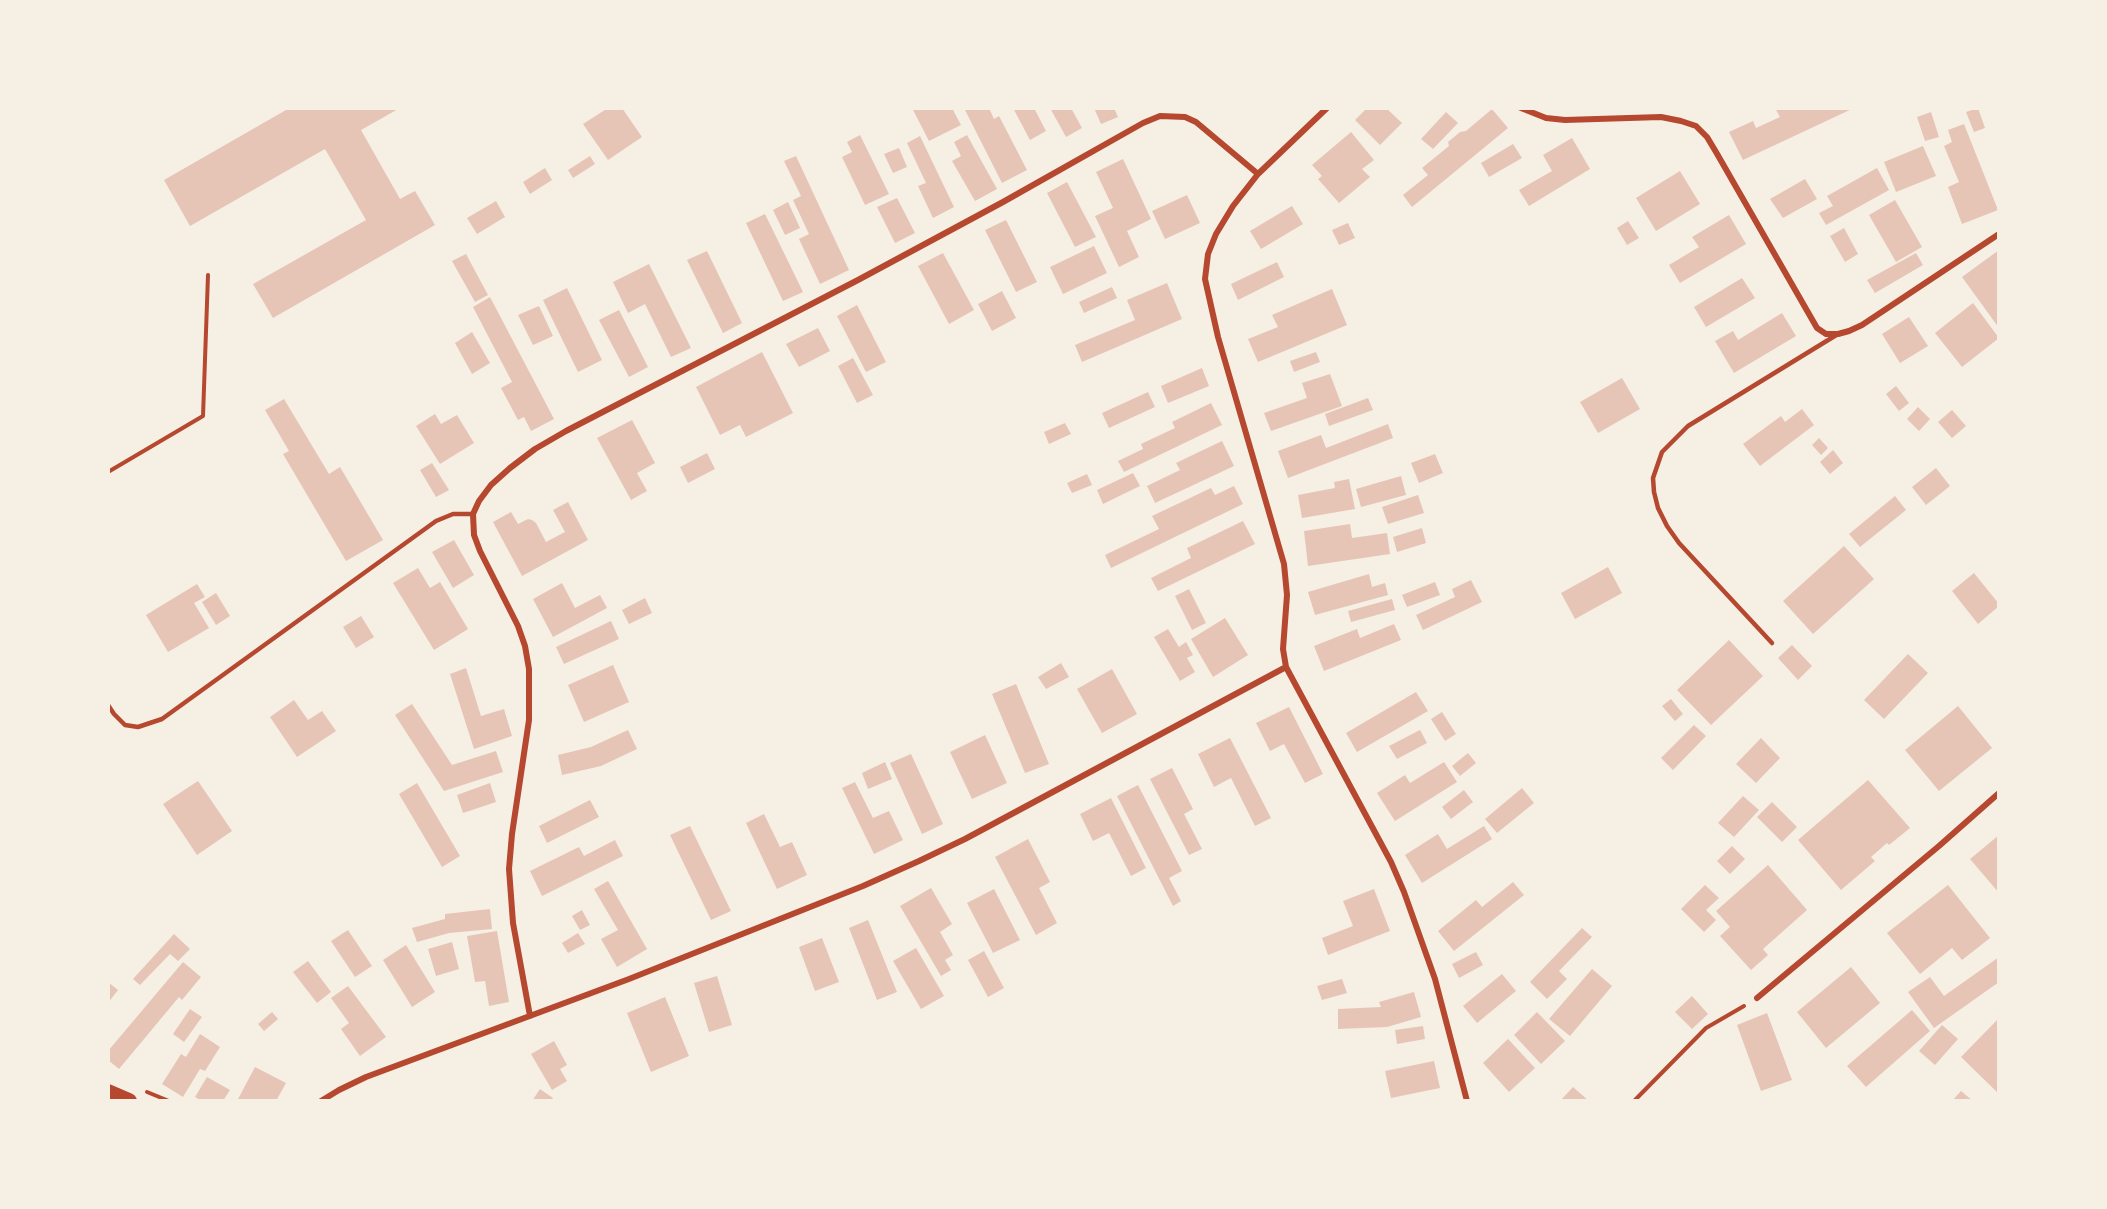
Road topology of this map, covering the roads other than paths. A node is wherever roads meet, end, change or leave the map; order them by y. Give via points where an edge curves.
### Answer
1 (1327, 108) edge
2 (1521, 108) edge
3 (1257, 174) junction
4 (1999, 234) edge
5 (1838, 334) junction
6 (473, 514) junction
7 (1772, 643) dead end
8 (1286, 667) junction
9 (108, 705) edge
10 (1999, 793) edge
11 (1757, 998) road end
12 (530, 1016) junction
13 (108, 1092) edge
14 (129, 1101) edge
15 (321, 1101) edge
16 (1467, 1101) edge

1 - 3 street
2 - 5 street via 1546,118 1565,120 1661,117 1696,126 1707,137 1817,328 1826,334
3 - 6 street via 1185,117 1160,116 1143,123 960,225 535,449 491,485
3 - 8 street via 1216,234 1208,254 1205,279 1284,564
4 - 5 street via 1862,325
5 - 7 lane via 1688,426 1662,452 1653,478 1658,508 1679,543
6 - 9 lane via 453,514 436,521 162,719 138,727 125,725
6 - 12 street via 474,535 518,626 530,669 530,720 509,869 513,923
8 - 12 street via 919,861
8 - 16 street via 1404,892 1435,979
10 - 11 street
12 - 15 street via 376,1073
13 - 14 highway

